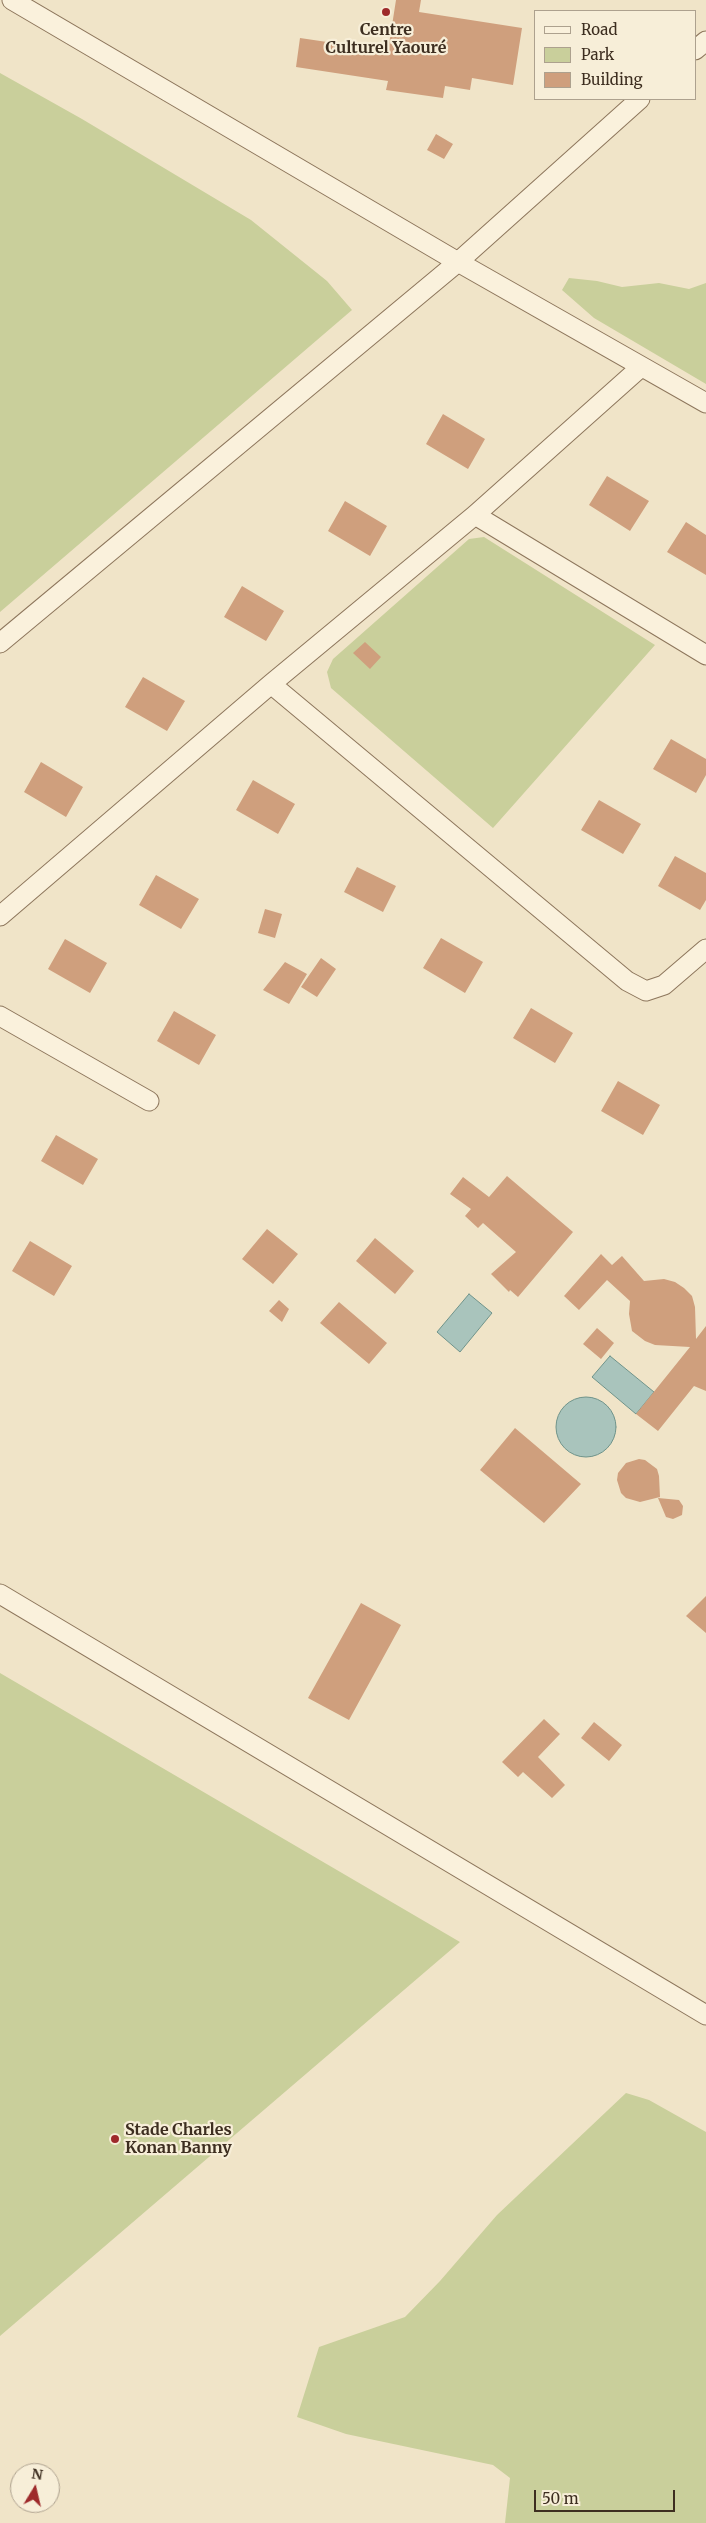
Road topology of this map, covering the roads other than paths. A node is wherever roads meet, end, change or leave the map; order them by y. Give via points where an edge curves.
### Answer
1 (12, 0) edge
2 (706, 41) edge
3 (696, 49) edge
4 (639, 100) edge
5 (458, 262) junction
6 (641, 367) junction
7 (706, 403) edge
8 (475, 514) junction
9 (0, 643) edge
10 (706, 655) edge
11 (271, 684) junction
12 (0, 916) edge
13 (706, 949) edge
14 (0, 1016) edge
15 (149, 1101) dead end
16 (0, 1594) edge
17 (706, 2015) edge

1 - 5 street
2 - 3 street
4 - 5 street
5 - 6 street
5 - 9 street
6 - 7 street
6 - 8 street
8 - 10 street
8 - 11 street
11 - 12 street
11 - 13 street via 627,982 646,991 664,986
14 - 15 street
16 - 17 street

